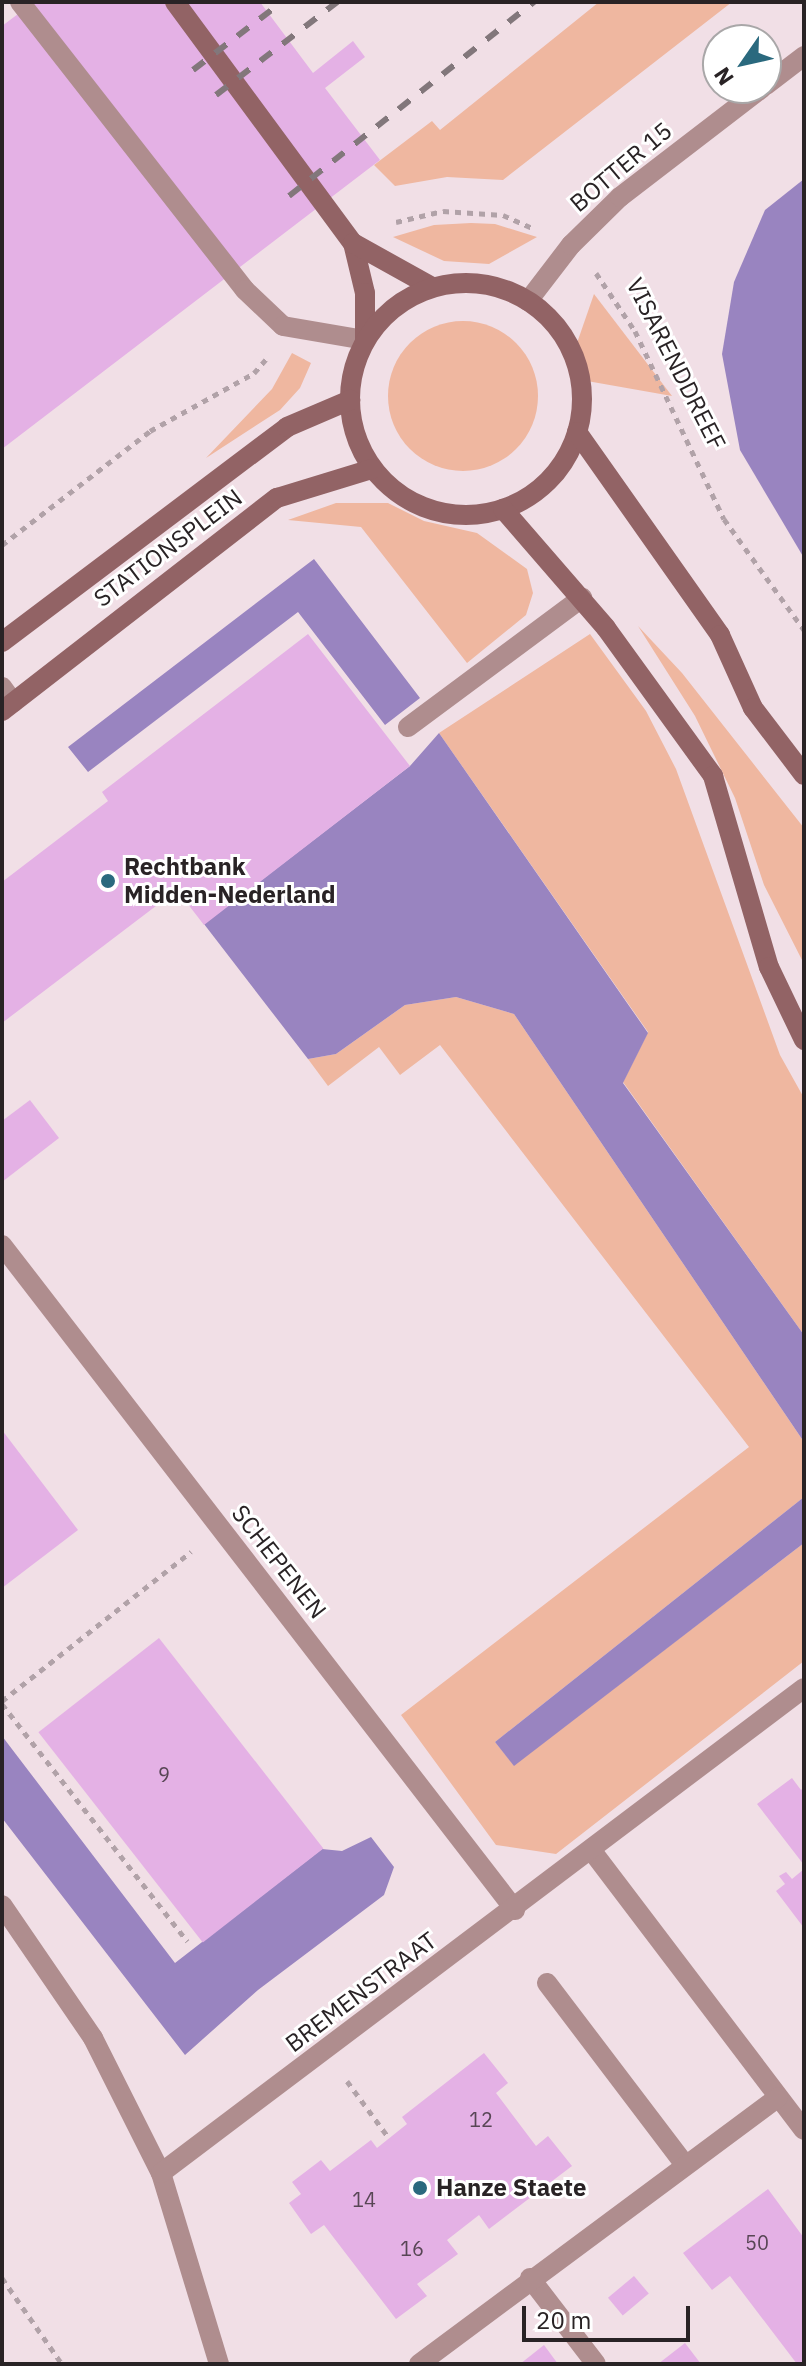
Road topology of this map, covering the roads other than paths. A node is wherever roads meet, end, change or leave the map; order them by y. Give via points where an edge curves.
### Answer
1 (20, 2) edge
2 (175, 2) edge
3 (804, 56) edge
4 (782, 72) edge
5 (741, 104) edge
6 (353, 243) junction
7 (432, 287) junction
8 (528, 301) junction
9 (365, 340) junction
10 (350, 400) junction
11 (577, 432) junction
12 (372, 469) junction
13 (503, 509) junction
14 (582, 598) junction
15 (2, 642) edge
16 (6, 700) edge
17 (408, 727) dead end
18 (804, 775) edge
19 (804, 1040) edge
20 (2, 1245) edge
21 (804, 1688) edge
22 (592, 1851) junction
23 (2, 1905) edge
24 (515, 1910) junction
25 (547, 1983) dead end
26 (778, 2097) junction
27 (804, 2130) edge
28 (685, 2165) junction
29 (161, 2173) junction
30 (530, 2278) junction
31 (219, 2364) edge
32 (419, 2364) edge
33 (596, 2364) edge

1 - 9 street via 245,290 283,326
2 - 6 main road
3 - 4 street, BOTTER 15
5 - 8 street, BOTTER 15 via 620,197 571,245
6 - 7 main road
6 - 9 main road via 365,293
7 - 8 main road via 477,283
7 - 9 main road via 400,302
8 - 11 main road via 556,326 575,358 582,395
9 - 10 main road
10 - 12 main road via 356,436
10 - 15 main road, STATIONSPLEIN via 287,427
11 - 13 main road via 562,465 535,493
11 - 18 main road via 720,635 753,708
12 - 13 main road via 398,494 430,510 467,516
12 - 16 main road, STATIONSPLEIN via 277,498
13 - 14 main road
14 - 17 street
14 - 19 main road via 713,776 769,967
20 - 24 street, SCHEPENEN
21 - 22 street, BREMENSTRAAT
22 - 24 street, BREMENSTRAAT
22 - 26 street
23 - 29 street via 93,2038
24 - 29 street, BREMENSTRAAT
25 - 28 street
26 - 27 street
26 - 28 street
28 - 30 street
29 - 31 street
30 - 32 street
30 - 33 street

